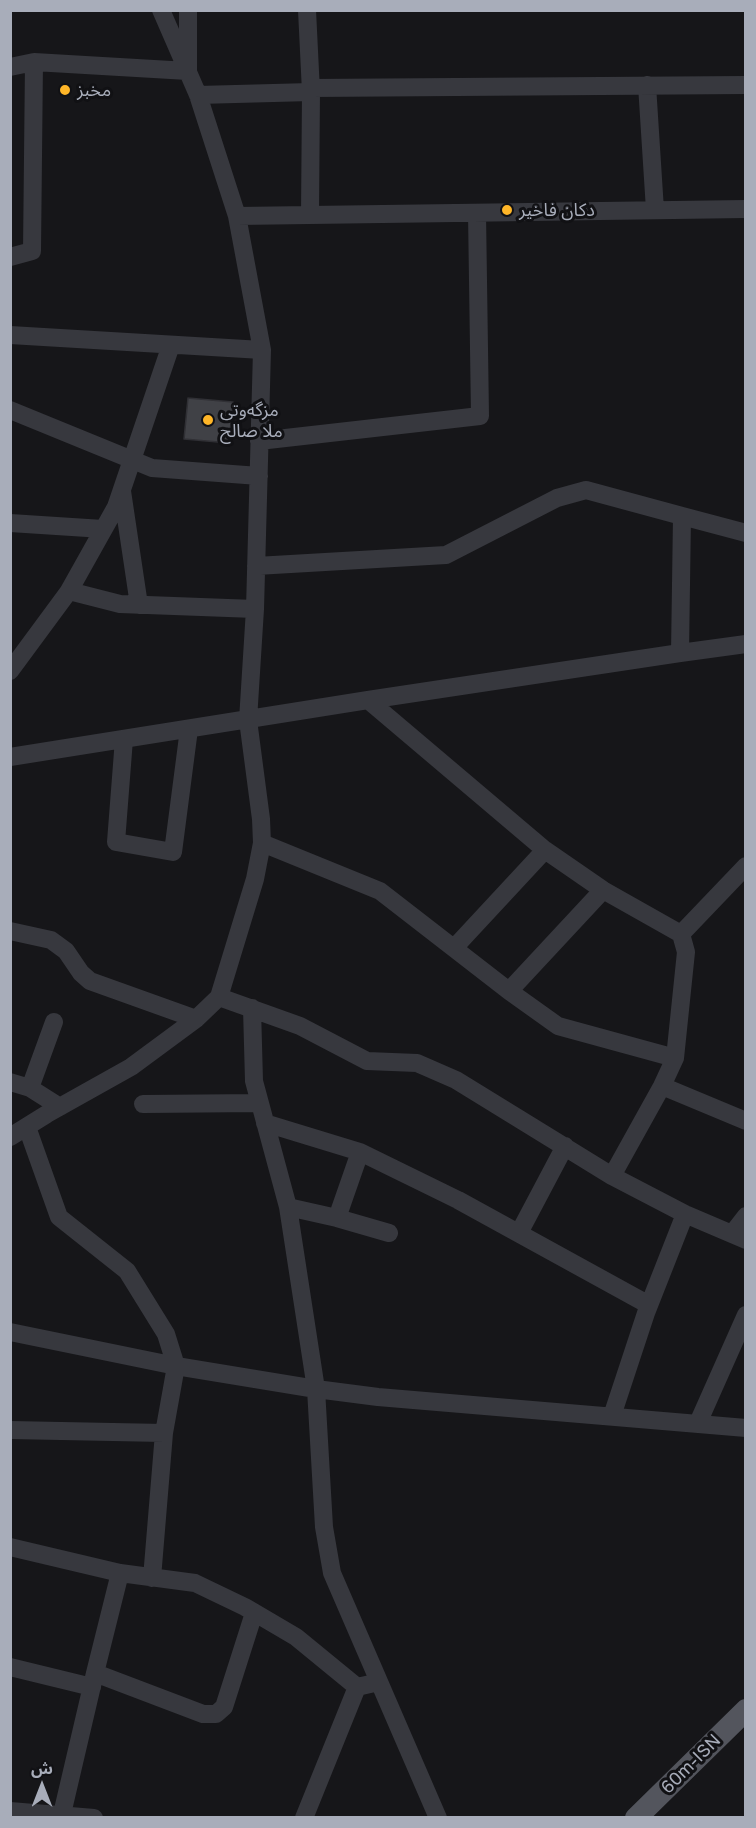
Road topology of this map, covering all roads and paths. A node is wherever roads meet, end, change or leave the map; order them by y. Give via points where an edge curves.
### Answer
1 (161, 10) edge
2 (188, 10) edge
3 (307, 10) edge
4 (34, 62) junction
5 (10, 67) edge
6 (188, 71) junction
7 (647, 85) junction
8 (746, 85) edge
9 (311, 90) junction
10 (198, 95) junction
11 (746, 209) edge
12 (655, 210) junction
13 (477, 213) junction
14 (310, 214) junction
15 (237, 216) junction
16 (10, 257) edge
17 (10, 335) edge
18 (171, 345) junction
19 (262, 350) junction
20 (10, 410) edge
21 (259, 441) junction
22 (132, 460) junction
23 (259, 476) junction
24 (122, 489) junction
25 (682, 516) junction
26 (10, 523) edge
27 (103, 529) junction
28 (746, 533) edge
29 (256, 566) junction
30 (69, 591) junction
31 (139, 605) junction
32 (255, 609) junction
33 (746, 644) edge
34 (680, 653) junction
35 (10, 671) edge
36 (368, 700) junction
37 (248, 720) junction
38 (189, 729) junction
39 (124, 739) junction
40 (10, 757) edge
41 (262, 843) junction
42 (545, 850) junction
43 (746, 866) edge
44 (603, 890) junction
45 (10, 931) edge
46 (681, 934) junction
47 (454, 948) junction
48 (509, 991) junction
49 (219, 997) junction
50 (252, 1008) junction
51 (196, 1019) junction
52 (54, 1022) dead end
53 (675, 1058) junction
54 (10, 1082) edge
55 (662, 1086) junction
56 (30, 1088) junction
57 (260, 1103) junction
58 (143, 1104) dead end
59 (60, 1107) junction
60 (746, 1121) edge
61 (265, 1123) junction
62 (27, 1127) junction
63 (10, 1137) edge
64 (565, 1146) junction
65 (360, 1152) junction
66 (612, 1176) junction
67 (288, 1207) junction
68 (685, 1214) junction
69 (746, 1216) edge
70 (337, 1218) junction
71 (389, 1233) dead end
72 (519, 1233) junction
73 (739, 1237) edge
74 (650, 1305) junction
75 (746, 1315) edge
76 (10, 1332) edge
77 (176, 1366) junction
78 (316, 1389) junction
79 (612, 1416) junction
80 (698, 1424) junction
81 (746, 1428) edge
82 (10, 1430) edge
83 (164, 1433) junction
84 (10, 1547) edge
85 (120, 1573) junction
86 (152, 1578) junction
87 (254, 1612) junction
88 (10, 1667) edge
89 (93, 1680) junction
90 (379, 1682) junction
91 (357, 1687) junction
92 (746, 1710) edge
93 (18, 1813) edge
94 (62, 1814) junction
95 (94, 1818) edge
96 (304, 1818) edge
97 (438, 1818) edge
98 (636, 1818) edge

1 - 6 street
2 - 6 street
3 - 9 street
4 - 5 street
4 - 6 street
4 - 16 street via 32,251
6 - 10 street
7 - 8 street
7 - 9 street
7 - 12 street
9 - 10 street
9 - 14 street
10 - 15 street
11 - 12 street
12 - 13 street
13 - 14 street
13 - 21 street via 480,416
14 - 15 street
15 - 19 street
17 - 18 street
18 - 19 street
18 - 22 street
19 - 21 street
20 - 22 street
21 - 23 street
22 - 23 street via 152,468
22 - 24 street
23 - 29 street
24 - 27 street
24 - 31 street
25 - 28 street
25 - 29 street via 586,490 557,498 447,555
25 - 34 street
26 - 27 street
27 - 30 street
29 - 32 street
30 - 31 street
30 - 35 street
31 - 32 street
32 - 37 street
33 - 34 street
34 - 36 street
36 - 37 street
36 - 42 street
37 - 38 street
37 - 41 street
38 - 39 street
38 - 39 street via 173,852 116,842
39 - 40 street
41 - 47 street via 380,891
41 - 49 street
42 - 44 street
42 - 47 street
43 - 46 street
44 - 46 street
44 - 48 street
45 - 51 street via 51,940 66,951 90,981
46 - 53 street via 686,952
47 - 48 street
48 - 53 street via 558,1026
49 - 50 street
49 - 51 street
50 - 57 street via 254,1081
50 - 64 street via 300,1026 368,1061 417,1063 456,1080
51 - 59 street via 131,1067
52 - 56 street
53 - 55 street
54 - 56 street
55 - 60 street
55 - 66 street
56 - 59 street
57 - 58 street
57 - 61 street
59 - 62 street
61 - 65 street
61 - 67 street
62 - 63 street
62 - 77 street via 59,1217 127,1271 166,1334
64 - 66 street
64 - 72 street
65 - 70 street
65 - 72 street
66 - 68 street
67 - 70 street
67 - 78 street
68 - 73 street
68 - 74 street
69 - 73 street
70 - 71 street
72 - 74 street
74 - 79 street
75 - 80 street
76 - 77 street
77 - 78 street
77 - 83 street
78 - 79 street
78 - 90 street via 324,1527 332,1573
79 - 80 street
80 - 81 street
82 - 83 street
83 - 86 street
84 - 85 street
85 - 86 street
85 - 89 street
86 - 87 street via 195,1583
87 - 89 street via 224,1707 216,1714 203,1714
87 - 91 street via 296,1637
88 - 89 street
89 - 94 street
90 - 91 street
90 - 97 street
91 - 96 street
92 - 98 main road, 60m-ISN
93 - 94 street
94 - 95 street

